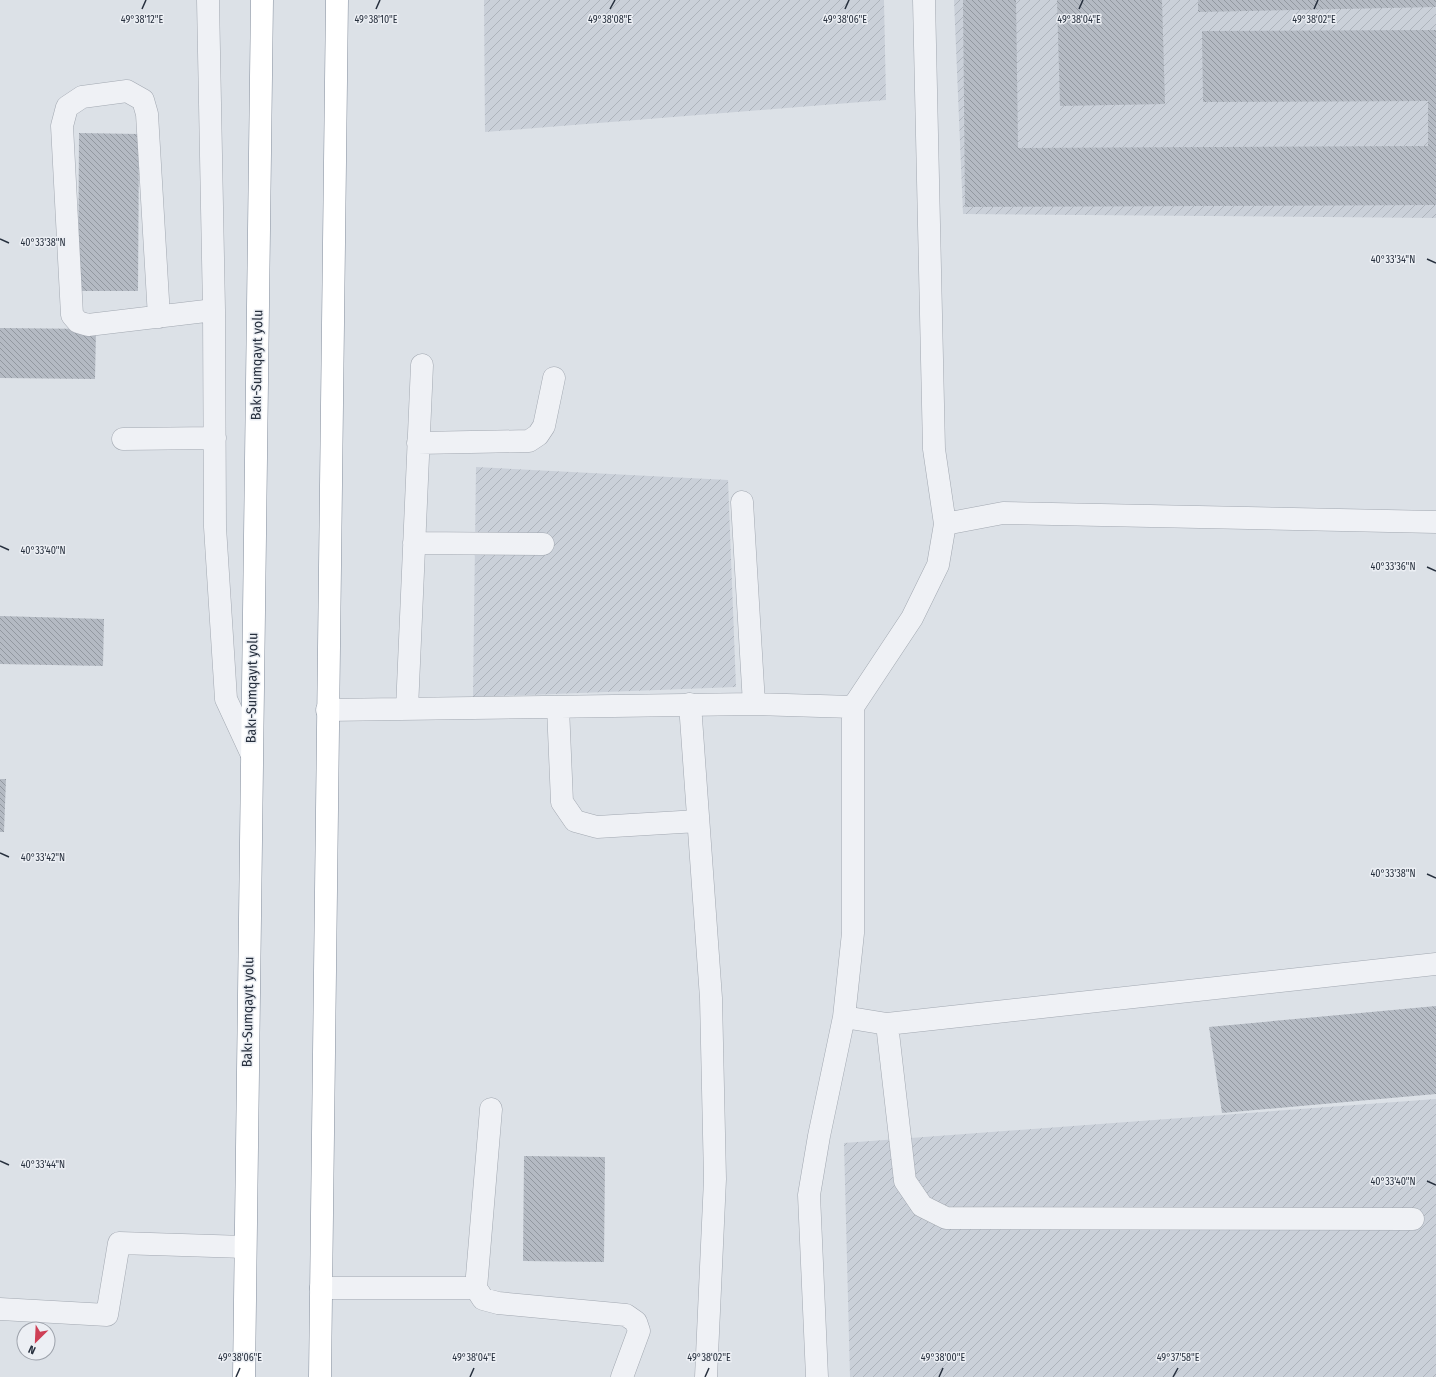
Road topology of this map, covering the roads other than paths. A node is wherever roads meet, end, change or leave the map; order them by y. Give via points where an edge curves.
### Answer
1 (208, 0) edge
2 (262, 0) edge
3 (337, 0) edge
4 (924, 0) edge
5 (214, 310) junction
6 (160, 317) junction
7 (422, 365) dead end
8 (554, 378) dead end
9 (215, 438) junction
10 (123, 439) dead end
11 (418, 443) junction
12 (742, 502) dead end
13 (1436, 522) edge
14 (944, 524) junction
15 (414, 543) junction
16 (543, 544) dead end
17 (690, 704) junction
18 (754, 704) junction
19 (558, 707) junction
20 (853, 707) junction
21 (407, 709) junction
22 (327, 710) junction
23 (251, 753) junction
24 (698, 821) junction
25 (1436, 964) edge
26 (844, 1017) junction
27 (888, 1024) junction
28 (491, 1109) dead end
29 (1413, 1219) dead end
30 (245, 1247) junction
31 (321, 1288) junction
32 (476, 1288) junction
33 (0, 1309) edge
34 (244, 1377) edge
35 (320, 1377) edge
36 (622, 1377) edge
37 (706, 1377) edge
38 (818, 1377) edge

1 - 5 lane
2 - 23 highway, Bakı-Sumqayıt yolu
3 - 22 highway
4 - 14 lane via 934,449
5 - 6 lane
5 - 9 lane
6 - 6 lane via 88,325 78,322 72,315 62,126 67,107 82,97 127,91 143,100 147,114
7 - 11 lane
8 - 11 lane via 544,426 538,435 529,441
9 - 10 lane
9 - 23 lane via 215,527 226,699
11 - 15 lane
12 - 18 lane
13 - 14 lane via 1003,513
14 - 20 lane via 938,565 912,618
15 - 16 lane
15 - 21 lane
17 - 18 lane
17 - 19 lane
17 - 24 lane
18 - 20 lane
19 - 21 lane
19 - 24 lane via 562,802 575,821 597,826
20 - 26 lane via 853,933
21 - 22 lane
22 - 31 highway
23 - 30 highway, Bakı-Sumqayıt yolu
24 - 37 lane via 711,998 715,1179
25 - 27 lane
26 - 27 lane
26 - 38 lane via 808,1195
27 - 29 lane via 905,1181 922,1206 946,1218
28 - 32 lane
30 - 33 lane via 119,1243 107,1315
30 - 34 highway, Bakı-Sumqayıt yolu
31 - 32 lane
31 - 35 highway
32 - 36 lane via 483,1299 498,1303 626,1315 636,1322 639,1331

